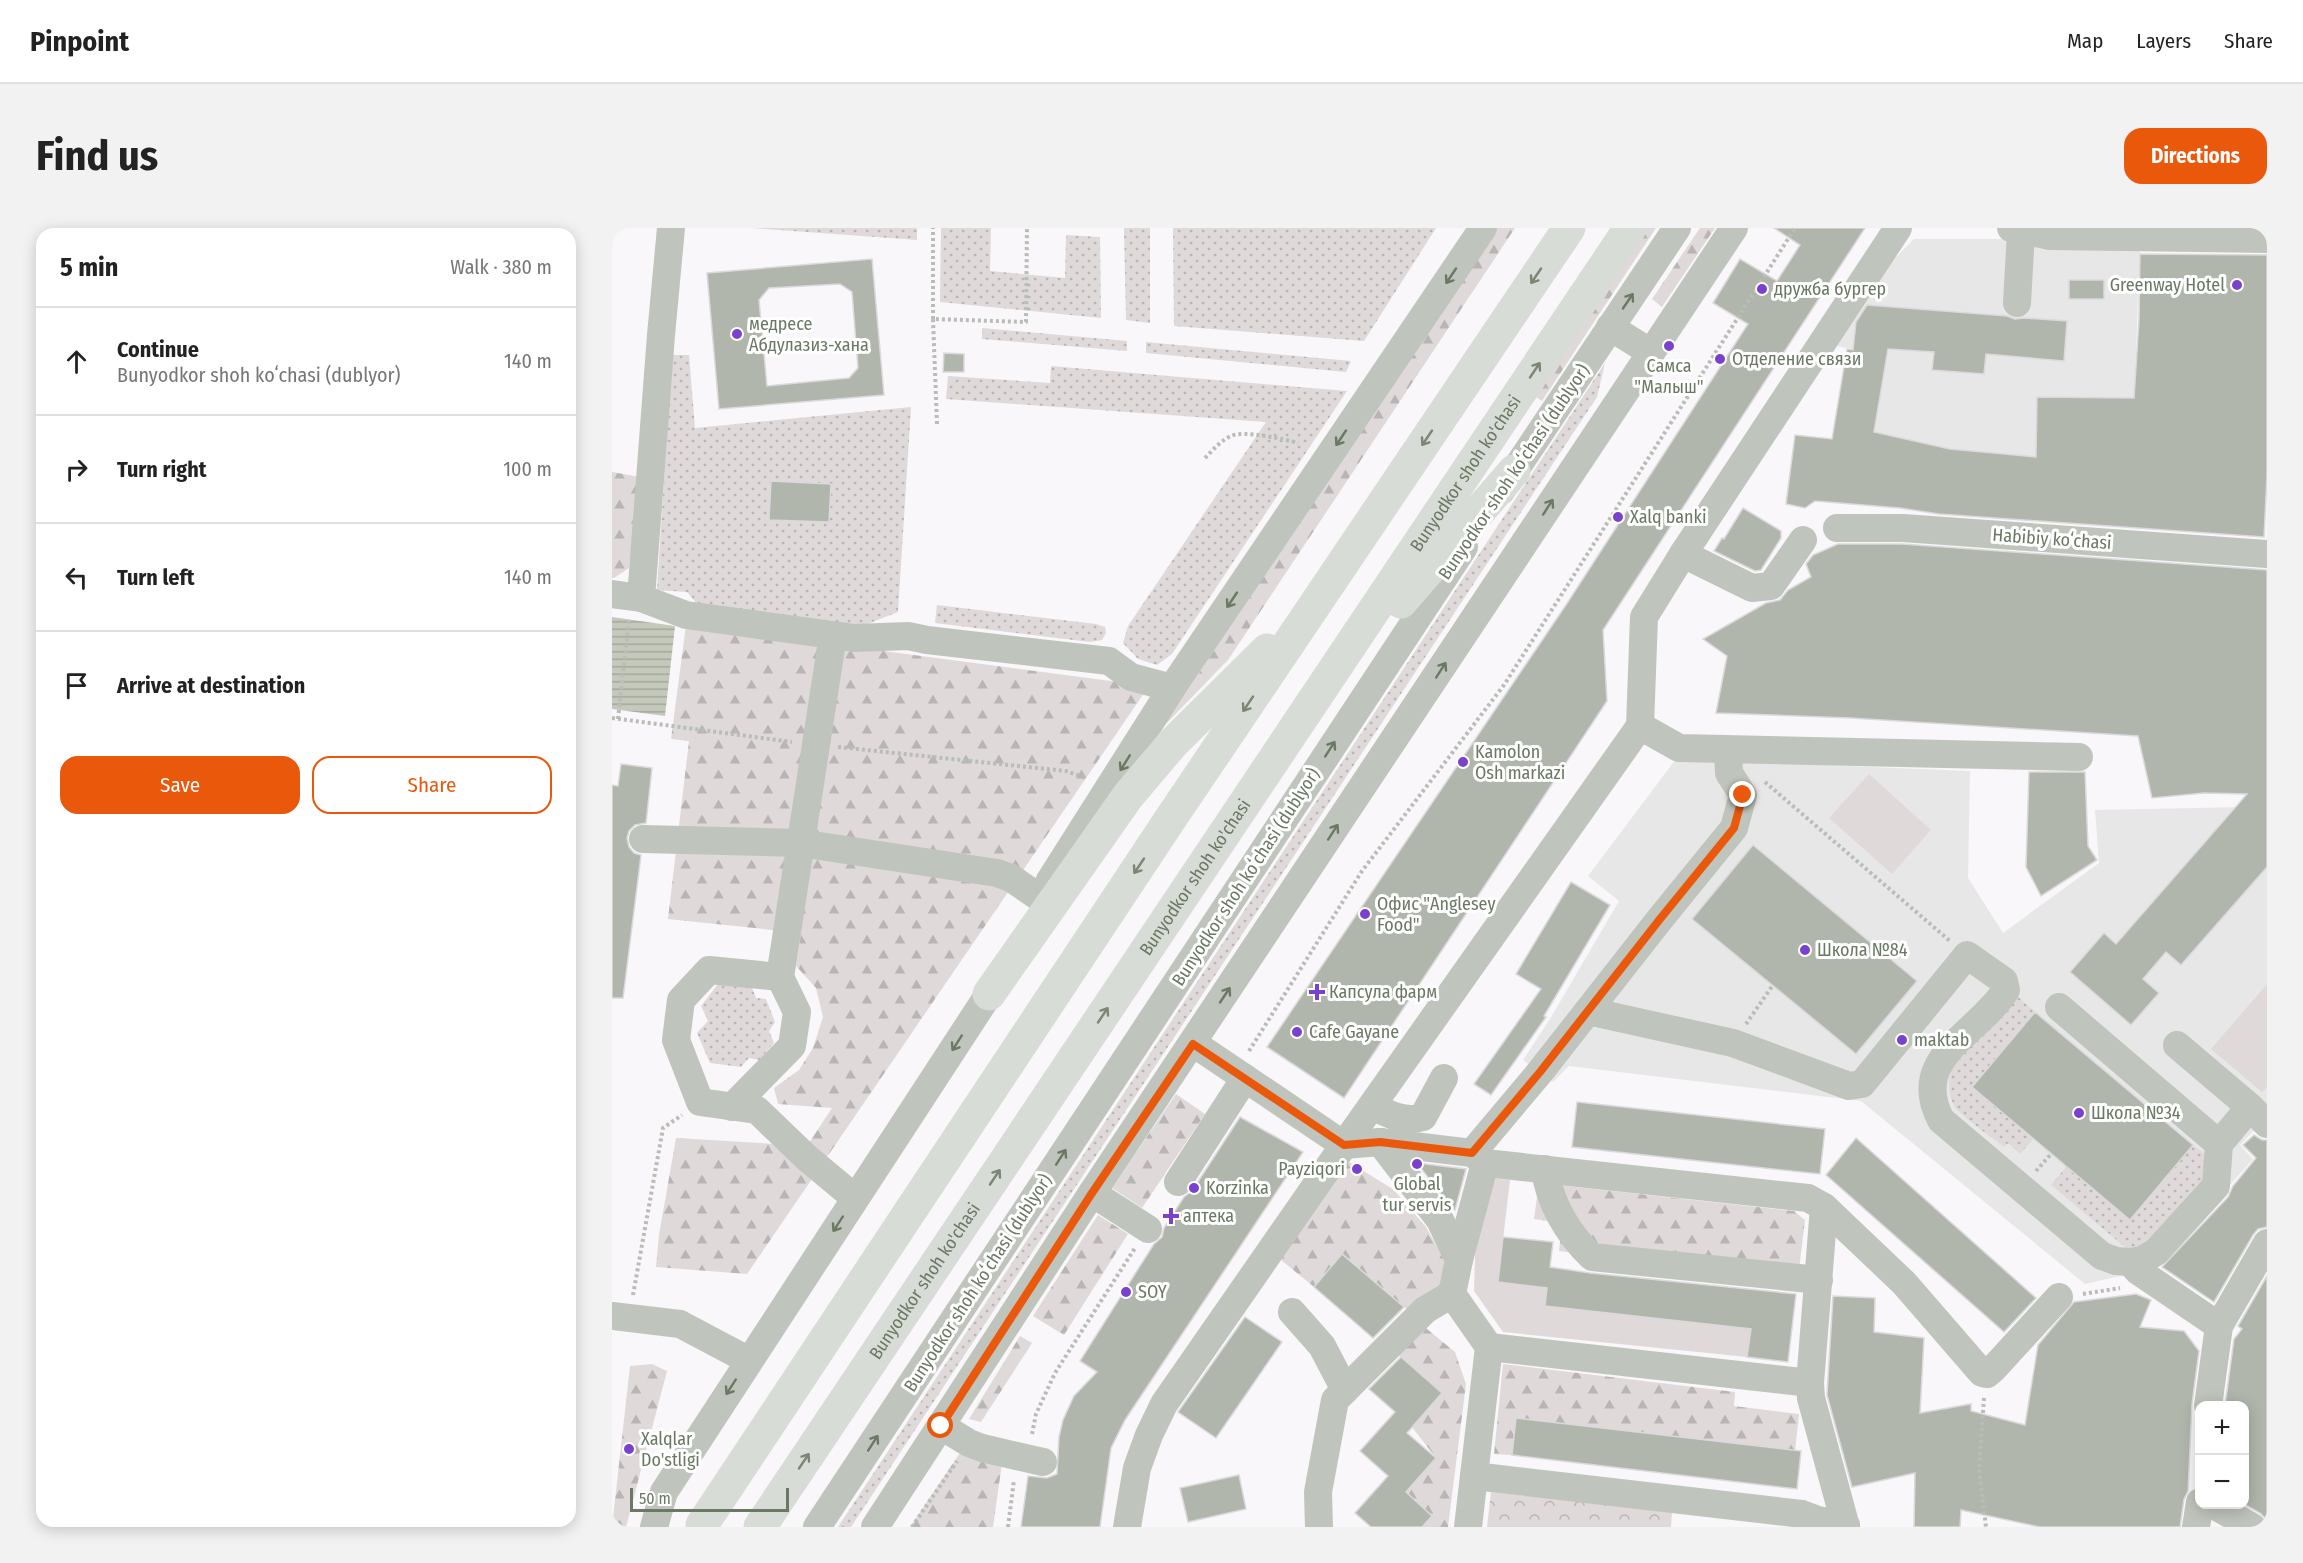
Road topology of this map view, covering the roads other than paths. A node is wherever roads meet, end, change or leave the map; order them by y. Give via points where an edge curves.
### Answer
1 (671, 228) edge
2 (1483, 228) edge
3 (1569, 228) edge
4 (1630, 228) edge
5 (1677, 228) edge
6 (1734, 228) edge
7 (1898, 228) edge
8 (2016, 230) edge
9 (2267, 239) edge
10 (2017, 303) dead end
11 (1610, 327) junction
12 (1650, 352) junction
13 (1514, 471) junction
14 (1837, 528) dead end
15 (1803, 540) dead end
16 (1683, 554) junction
17 (2267, 554) edge
18 (628, 596) edge
19 (1316, 603) junction
20 (833, 635) junction
21 (1172, 688) junction
22 (1640, 726) junction
23 (2079, 757) dead end
24 (1274, 760) junction
25 (1729, 761) junction
26 (644, 839) dead end
27 (801, 843) junction
28 (1040, 898) junction
29 (780, 977) junction
30 (989, 994) junction
31 (2059, 1007) dead end
32 (1588, 1011) junction
33 (1193, 1044) junction
34 (2177, 1046) dead end
35 (1240, 1075) junction
36 (1444, 1078) dead end
37 (1372, 1106) junction
38 (732, 1107) junction
39 (2259, 1115) edge
40 (1380, 1142) junction
41 (2219, 1144) junction
42 (1344, 1145) junction
43 (1479, 1158) junction
44 (1545, 1169) junction
45 (1178, 1182) dead end
46 (1092, 1193) junction
47 (855, 1198) junction
48 (1824, 1207) junction
49 (1148, 1228) road end
50 (2267, 1243) edge
51 (1459, 1260) junction
52 (2130, 1262) junction
53 (1819, 1280) junction
54 (1452, 1294) junction
55 (2058, 1297) road end
56 (1292, 1312) dead end
57 (621, 1317) edge
58 (2219, 1326) junction
59 (1489, 1347) junction
60 (748, 1360) junction
61 (1810, 1383) junction
62 (1345, 1390) junction
63 (2209, 1401) edge
64 (941, 1426) junction
65 (1030, 1459) road end
66 (1474, 1476) junction
67 (664, 1492) junction
68 (2198, 1509) edge
69 (2221, 1509) edge
70 (1700, 1515) edge
71 (702, 1525) dead end
72 (1846, 1526) edge
73 (654, 1527) edge
74 (666, 1527) edge
75 (760, 1527) edge
76 (818, 1527) edge
77 (875, 1527) edge
78 (1127, 1527) edge
79 (1319, 1527) edge
80 (1468, 1527) edge
81 (2196, 1527) edge
82 (2252, 1527) edge

1 - 18 street
2 -> 21 street
3 -> 19 main road
24 -> 4 main road, Bunyodkor shoh ko'chasi
11 -> 5 street, Bunyodkor shoh koʻchasi (dublyor)
6 - 12 street
7 - 16 street
8 - 9 street via 2050,236
8 - 10 street
11 - 12 street
11 - 13 street, Bunyodkor shoh koʻchasi (dublyor)
33 -> 12 street
13 - 24 main road via 1370,639
76 -> 13 street, Bunyodkor shoh koʻchasi (dublyor)
14 - 17 street, Habibiy koʻchasi via 1903,528
15 - 16 street via 1771,586 1752,588
16 - 22 street via 1644,617
18 - 20 street via 686,615
19 - 30 main road via 1173,743 1143,778
19 -> 71 main road
20 - 21 street via 908,636 1109,661 1131,677
20 - 27 street
21 -> 28 street
22 - 25 street via 1679,748
22 - 37 street
23 - 25 street
75 -> 24 main road, Bunyodkor shoh ko'chasi
25 - 32 street via 1743,795 1734,828
26 - 27 street
27 - 28 street via 997,873
27 - 29 street
28 - 30 street
29 - 38 street via 797,1012 792,1046
29 - 38 street via 709,970 681,1000 676,1040 700,1102
30 -> 47 street
31 - 41 street
32 - 43 street
32 - 52 street via 1733,1043 1849,1086 1862,1084 1967,956 2004,981 2006,990 1939,1061 1932,1092 1941,1120 2102,1256
33 - 35 street
33 - 46 street
34 - 39 street
35 - 42 street
35 - 45 street
36 - 37 street via 1423,1117 1411,1121
37 - 42 street
38 - 47 street via 757,1110
39 - 41 street
40 - 42 street
40 - 43 street
40 - 51 street via 1440,1220
41 - 52 street via 2216,1186 2157,1252
42 - 78 street via 1164,1404 1137,1467
43 - 44 street
43 - 51 street
44 - 48 street via 1808,1198
44 - 53 street via 1548,1190 1570,1234 1592,1257
46 - 49 street
46 - 64 street
47 -> 60 street
48 - 53 street
48 - 55 street via 1904,1283 1982,1373 1987,1374
50 - 58 street
51 - 54 street
52 - 58 street
53 - 61 street
54 - 59 street
54 - 62 street via 1425,1310
56 - 62 street via 1322,1346
57 - 60 street via 680,1324
58 - 63 street
59 - 61 street
59 - 66 street
60 -> 67 street
61 - 72 street
62 - 79 street via 1335,1400 1318,1492
64 - 65 street via 982,1448
64 - 77 street
66 - 70 street
66 - 80 street
67 - 73 street
67 - 74 street via 662,1511
68 - 81 street
69 - 82 street
70 - 72 street via 1802,1514

